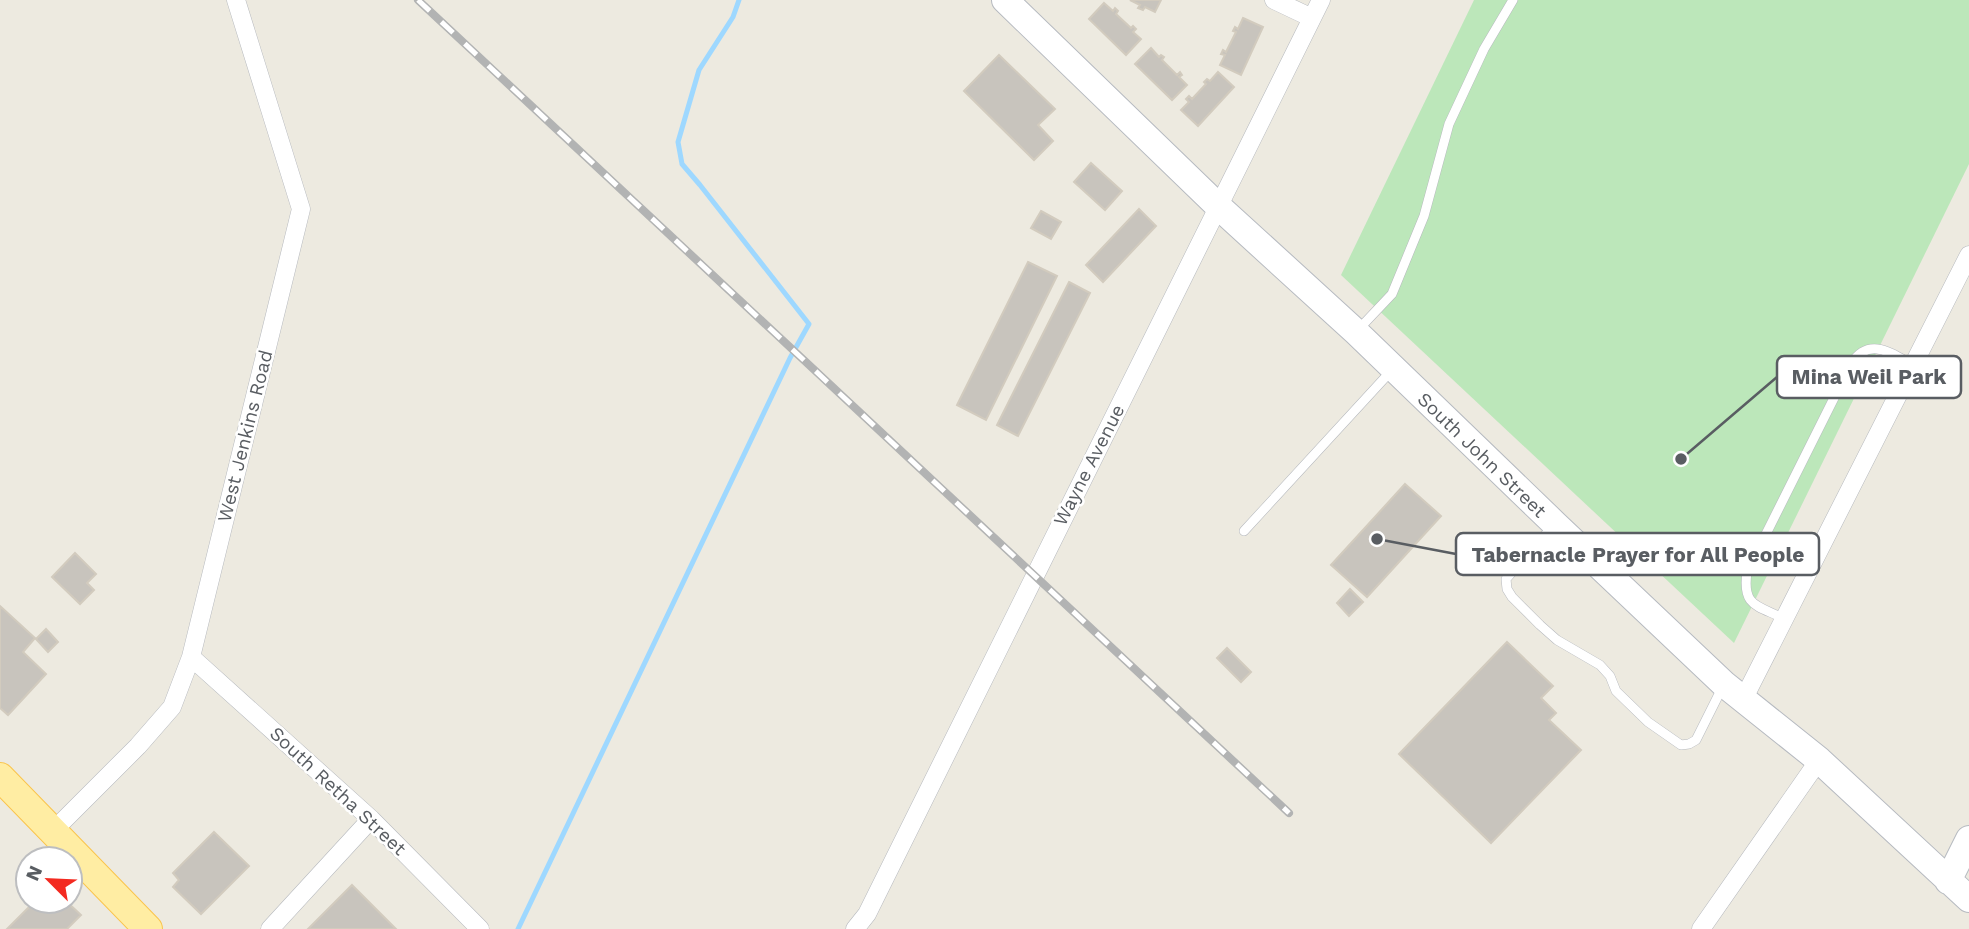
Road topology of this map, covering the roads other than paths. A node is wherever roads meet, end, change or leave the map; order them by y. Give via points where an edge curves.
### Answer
1 (236, 0) edge
2 (1005, 0) edge
3 (1274, 0) edge
4 (1321, 0) edge
5 (1513, 0) edge
6 (1312, 19) junction
7 (1219, 207) junction
8 (1969, 255) edge
9 (1356, 332) junction
10 (1913, 365) junction
11 (1394, 369) junction
12 (1555, 524) junction
13 (1244, 531) dead end
14 (1785, 619) junction
15 (191, 657) junction
16 (1734, 692) junction
17 (1819, 760) junction
18 (0, 777) edge
19 (371, 820) junction
20 (53, 831) junction
21 (1969, 839) edge
22 (1948, 881) junction
23 (1969, 899) edge
24 (148, 929) edge
25 (270, 929) edge
26 (480, 929) edge
27 (855, 929) edge
28 (1701, 929) edge

1 - 15 street, West Jenkins Road via 302,209
2 - 7 street, South John Street
3 - 6 street
4 - 6 street, Wayne Avenue
5 - 9 lane via 1483,49 1449,124 1424,216 1392,294
6 - 7 street, Wayne Avenue
7 - 9 street, South John Street
7 - 27 street, Wayne Avenue via 867,914
8 - 10 street
9 - 11 street, South John Street
10 - 14 street
10 - 14 lane via 1874,348 1864,350 1851,364 1747,572 1749,600
11 - 12 street, South John Street
11 - 13 lane
12 - 16 street, South John Street
12 - 16 lane via 1506,579 1512,597 1540,625 1556,640 1600,665 1616,691 1681,745 1696,740
14 - 16 street
15 - 19 street, South Retha Street
15 - 20 street, West Jenkins Road via 172,707
16 - 17 street, South John Street
17 - 22 street, South John Street
17 - 28 street
18 - 20 main road
19 - 25 street
19 - 26 street, South Retha Street
20 - 24 main road
21 - 22 street
22 - 23 street, South John Street

